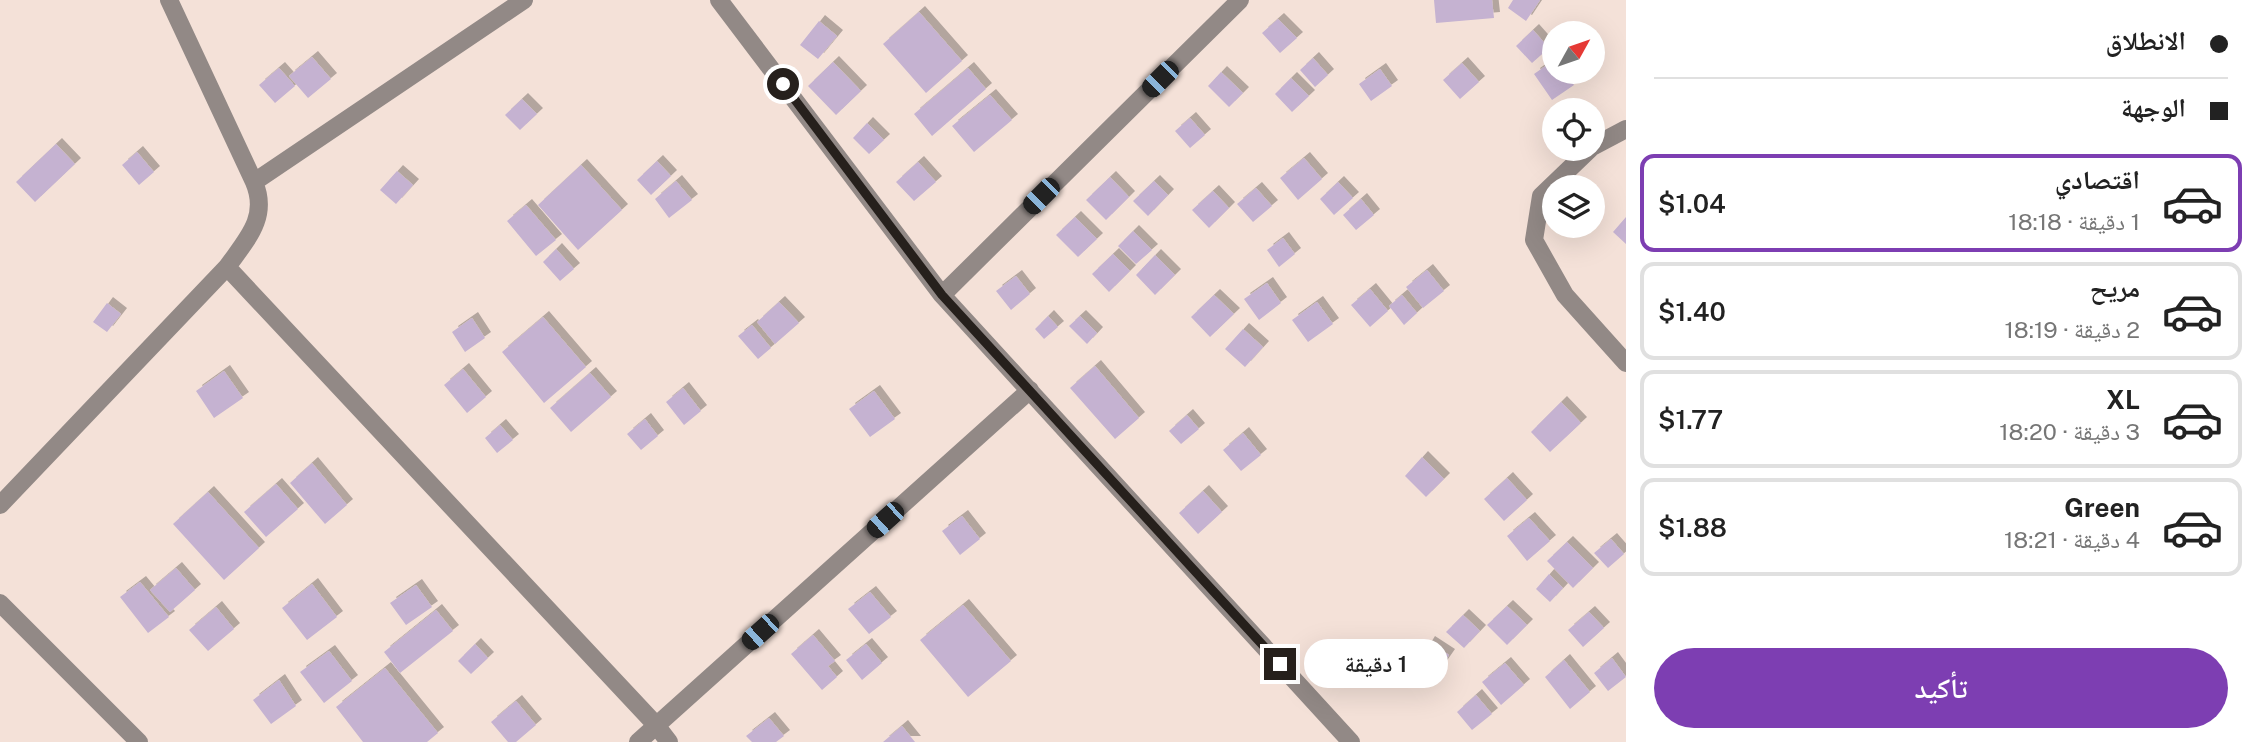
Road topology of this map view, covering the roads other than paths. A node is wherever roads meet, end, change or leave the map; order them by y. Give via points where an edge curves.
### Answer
1 (169, 0) edge
2 (524, 0) edge
3 (719, 0) edge
4 (1240, 0) edge
5 (1626, 129) edge
6 (1605, 140) edge
7 (1577, 161) edge
8 (254, 182) junction
9 (228, 267) junction
10 (942, 295) junction
11 (1626, 363) edge
12 (1030, 390) junction
13 (0, 505) edge
14 (0, 603) edge
15 (656, 725) junction
16 (139, 742) edge
17 (638, 742) edge
18 (669, 742) edge
19 (1351, 742) edge

1 - 8 street
2 - 8 street
3 - 10 street
4 - 10 street
5 - 6 street
7 - 11 street via 1541,196 1534,240 1565,295
8 - 9 street via 260,197 258,223
9 - 13 street
9 - 15 street
10 - 12 street
12 - 15 street
12 - 19 street
14 - 16 street
15 - 17 street
15 - 18 street

